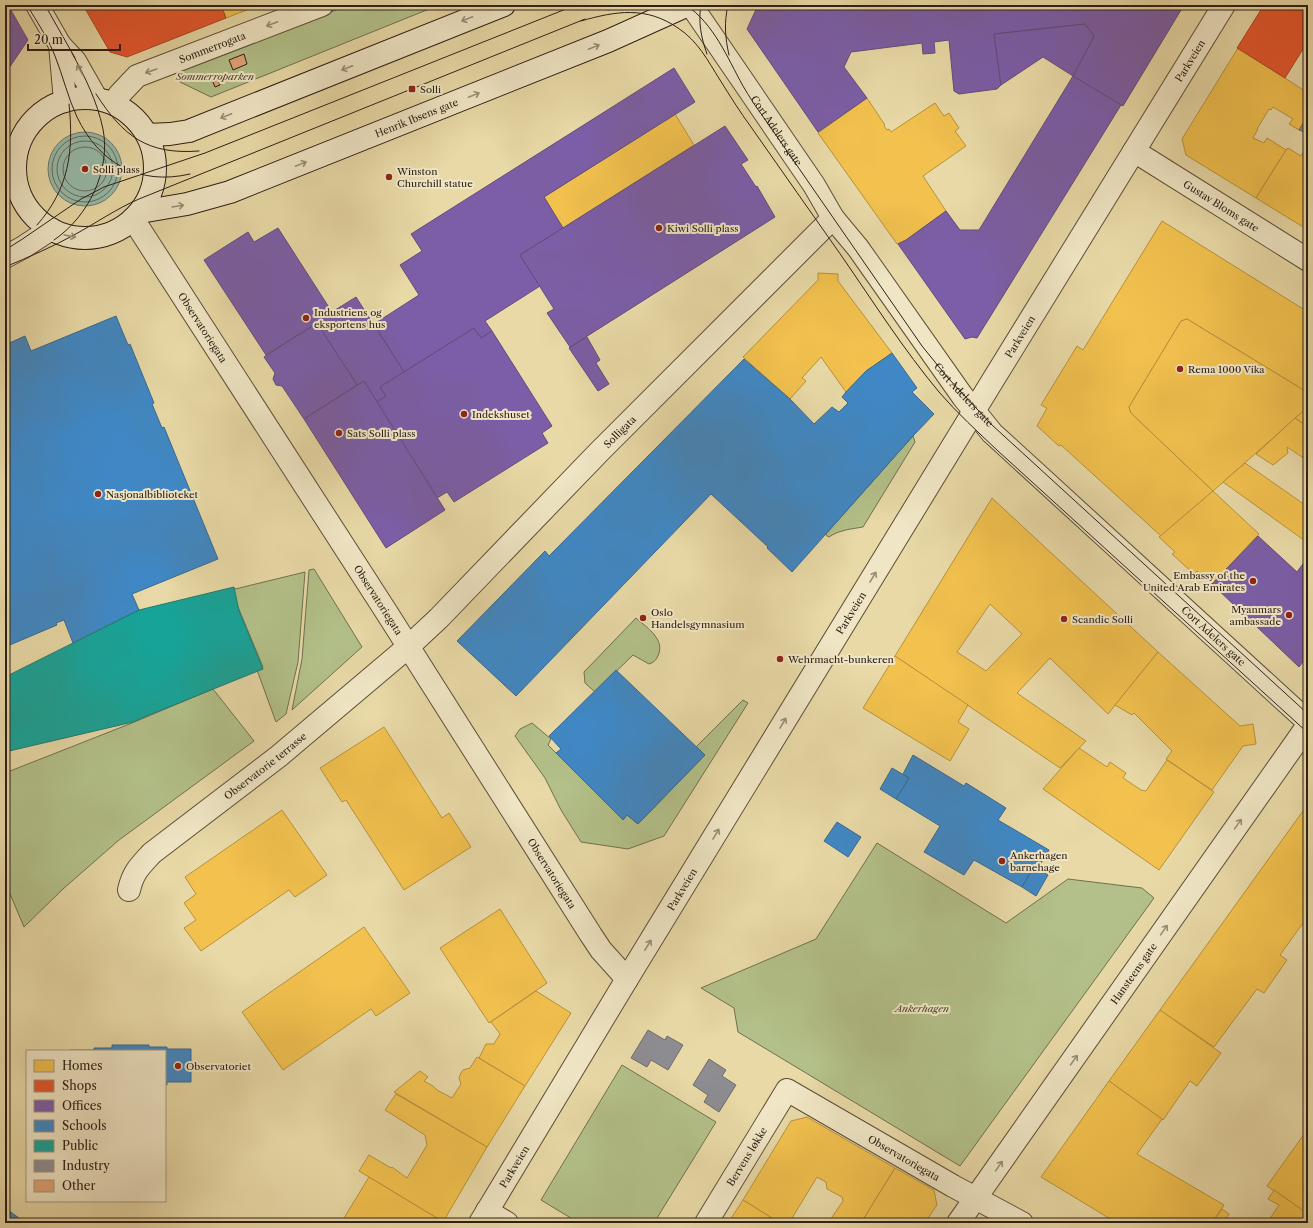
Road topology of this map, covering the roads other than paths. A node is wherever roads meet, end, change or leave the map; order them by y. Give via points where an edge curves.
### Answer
1 (37, 5) edge
2 (322, 5) edge
3 (504, 5) edge
4 (690, 5) edge
5 (1224, 5) edge
6 (60, 45) junction
7 (66, 100) junction
8 (105, 101) junction
9 (147, 135) junction
10 (14, 136) edge
11 (1134, 151) junction
12 (13, 191) edge
13 (136, 215) junction
14 (833, 218) junction
15 (51, 229) junction
16 (5, 257) edge
17 (1308, 260) edge
18 (974, 411) junction
19 (408, 647) junction
20 (1308, 724) edge
21 (128, 890) dead end
22 (627, 978) junction
23 (787, 1090) joint
24 (976, 1198) junction
25 (484, 1217) edge
26 (507, 1223) edge
27 (706, 1223) edge
28 (958, 1223) edge
29 (1022, 1223) edge

1 - 6 street
2 -> 8 street, Sommerrogata via 138,76 119,95
3 -> 9 street via 189,131
13 -> 4 street, Henrik Ibsens gate via 230,192 608,41
4 - 14 street, Cort Adelers gate via 814,185
5 - 11 street, Parkveien
6 - 7 street
8 -> 6 street
7 - 8 street via 86,98
7 - 10 street via 40,114
8 - 9 street via 122,108 136,120
9 - 13 street via 154,153 155,172 148,200
10 - 12 street via 17,150 16,181
11 - 17 street, Gustav Bloms gate
11 - 18 street, Parkveien
12 - 15 street via 33,215
15 -> 13 street via 67,236 102,236 119,229
13 - 19 street, Observatoriegata
14 - 18 street, Cort Adelers gate via 858,248
14 - 19 street, Solligata
15 - 16 street
18 - 20 street, Cort Adelers gate via 998,440
22 -> 18 street, Parkveien
19 - 21 street, Observatorie terrasse via 279,756 152,853 139,866
19 - 22 street, Observatoriegata via 591,935
24 -> 20 street, Hansteens gate
22 - 25 street, Parkveien
23 - 24 street, Observatoriegata
23 - 27 street, Bervens løkke
24 - 28 street, Hansteens gate
24 - 29 street, Observatoriegata
25 - 26 street

